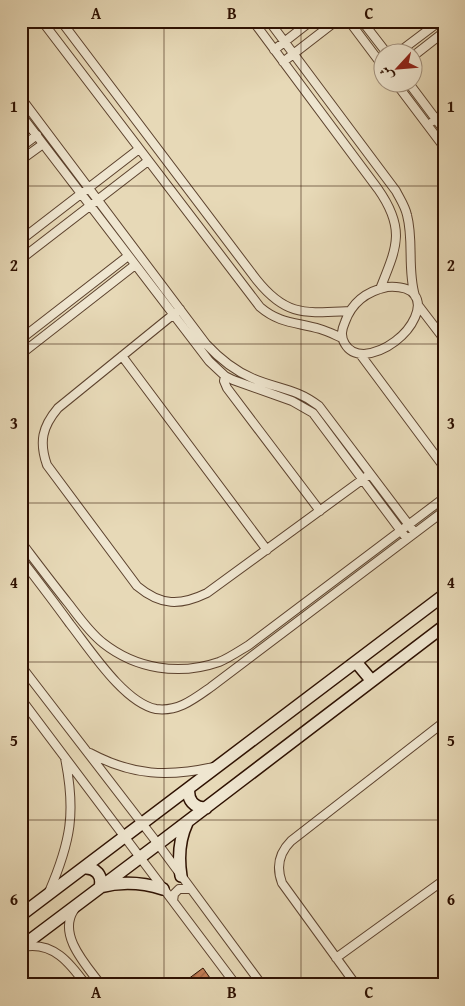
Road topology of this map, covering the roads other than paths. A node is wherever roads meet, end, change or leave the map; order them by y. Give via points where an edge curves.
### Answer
1 (42, 21) edge
2 (61, 21) edge
3 (253, 21) edge
4 (269, 21) edge
5 (311, 21) edge
6 (336, 21) edge
7 (349, 21) edge
8 (362, 21) edge
9 (440, 21) edge
10 (444, 32) edge
11 (284, 42) junction
12 (378, 42) edge
13 (412, 42) edge
14 (422, 49) edge
15 (274, 50) junction
16 (372, 52) edge
17 (293, 54) junction
18 (283, 62) junction
19 (104, 78) junction
20 (92, 87) junction
21 (402, 92) edge
22 (416, 92) edge
23 (21, 98) edge
24 (444, 113) edge
25 (21, 115) edge
26 (436, 119) junction
27 (428, 126) junction
28 (444, 130) edge
29 (37, 135) junction
30 (43, 144) junction
31 (21, 147) edge
32 (444, 147) edge
33 (139, 149) junction
34 (21, 160) edge
35 (148, 161) junction
36 (89, 188) junction
37 (396, 191) junction
38 (81, 194) junction
39 (385, 199) junction
40 (98, 200) junction
41 (90, 206) junction
42 (211, 220) junction
43 (200, 229) junction
44 (21, 240) edge
45 (128, 256) junction
46 (21, 258) edge
47 (135, 265) junction
48 (380, 289) junction
49 (415, 296) junction
50 (418, 305) junction
51 (180, 309) junction
52 (350, 311) junction
53 (172, 315) junction
54 (21, 338) edge
55 (342, 338) junction
56 (444, 339) edge
57 (21, 354) edge
58 (360, 354) junction
59 (122, 356) junction
60 (225, 376) junction
61 (444, 467) edge
62 (370, 474) junction
63 (363, 479) junction
64 (444, 498) edge
65 (320, 511) junction
66 (444, 511) edge
67 (408, 525) junction
68 (401, 530) junction
69 (415, 533) junction
70 (407, 539) junction
71 (21, 542) edge
72 (267, 550) junction
73 (21, 560) edge
74 (43, 571) junction
75 (35, 577) junction
76 (444, 595) edge
77 (444, 626) edge
78 (102, 643) junction
79 (92, 651) junction
80 (356, 662) junction
81 (21, 666) edge
82 (372, 680) junction
83 (21, 699) edge
84 (444, 722) edge
85 (86, 751) junction
86 (64, 756) junction
87 (219, 766) junction
88 (189, 788) junction
89 (206, 808) junction
90 (187, 823) junction
91 (142, 824) junction
92 (124, 837) junction
93 (158, 844) junction
94 (140, 858) junction
95 (84, 868) junction
96 (181, 876) junction
97 (444, 880) edge
98 (100, 888) junction
99 (163, 889) junction
100 (190, 889) junction
101 (47, 896) junction
102 (172, 901) junction
103 (77, 905) junction
104 (21, 915) edge
105 (21, 947) edge
106 (336, 958) junction
107 (88, 967) junction
108 (79, 975) junction
109 (86, 985) edge
110 (101, 985) edge
111 (236, 985) edge
112 (262, 985) edge
113 (356, 985) edge

1 - 20 street
2 - 19 street
3 - 15 street
4 - 11 street
5 - 11 street
6 - 17 street
7 - 16 street
8 - 12 street
9 - 13 street
10 - 14 street
11 - 15 street
11 - 17 street
15 - 18 street
17 - 18 street
17 - 37 street
18 - 39 street
19 - 20 street
19 - 42 street
20 - 33 street
21 - 27 street
22 - 26 street
23 - 36 street
24 - 26 street
25 - 29 street
26 - 27 street
26 - 28 street
27 - 32 street
29 - 30 street
29 - 31 street
30 - 34 street
30 - 38 street
33 - 35 street
33 - 36 street
35 - 40 street
35 - 43 street
36 - 38 street
36 - 40 street
37 - 39 street
37 - 49 street via 410,229 410,276
38 - 41 street
38 - 44 street
39 - 48 street via 396,226 396,241 394,256
40 - 41 street
40 - 51 street
41 - 45 street
41 - 46 street
42 - 43 street
42 - 52 street via 274,299 285,306 311,313
43 - 55 street via 252,298 267,312 286,322 320,329
45 - 47 street
45 - 54 street
47 - 53 street
47 - 57 street
48 - 49 street via 399,286
48 - 52 street via 360,299
49 - 50 street
50 - 56 street
50 - 58 street via 413,321 398,340 384,349
51 - 53 street
51 - 62 street via 206,344 228,365 253,379 301,394 319,406
52 - 55 street via 342,329
53 - 59 street
53 - 60 street
55 - 58 street via 350,350
58 - 61 street
59 - 72 street
59 - 72 street via 58,408 44,428 42,441 47,465 129,577 147,594 159,600 184,602 208,593
60 - 63 street via 292,401 313,413
60 - 65 street via 227,388
62 - 63 street
62 - 67 street
63 - 65 street
63 - 68 street
64 - 67 street
65 - 72 street
66 - 69 street
67 - 68 street
67 - 69 street
68 - 70 street
68 - 78 street via 249,645 221,661 204,667 159,668 133,661
69 - 70 street
70 - 79 street via 211,687 179,707 167,709 144,705 122,688
71 - 74 street
73 - 75 street
74 - 75 street
74 - 78 street
75 - 79 street
76 - 80 street
77 - 82 street
78 - 79 street
80 - 82 street
80 - 87 street
81 - 85 street
82 - 89 street
83 - 86 street
84 - 106 street via 291,841 281,855 278,872 282,883
85 - 87 street via 128,769 150,773 173,774
85 - 91 street
86 - 92 street
86 - 101 street via 71,819 64,856
87 - 88 street
88 - 89 street via 192,803
88 - 91 street
89 - 90 street
90 - 93 street
90 - 96 street via 179,853
91 - 92 street
91 - 93 street
92 - 94 street
92 - 95 street
93 - 94 street
93 - 96 street
94 - 98 street
94 - 99 street
95 - 98 street via 93,869 99,875
95 - 101 street
96 - 100 street
97 - 106 street
98 - 99 street via 131,882
98 - 103 street
99 - 102 street
100 - 102 street via 179,889
100 - 112 street
101 - 104 street
102 - 111 street
103 - 105 street
103 - 107 street via 71,914 70,936
105 - 108 street via 45,947 68,961
106 - 113 street
107 - 108 street via 81,968
107 - 110 street
108 - 109 street

